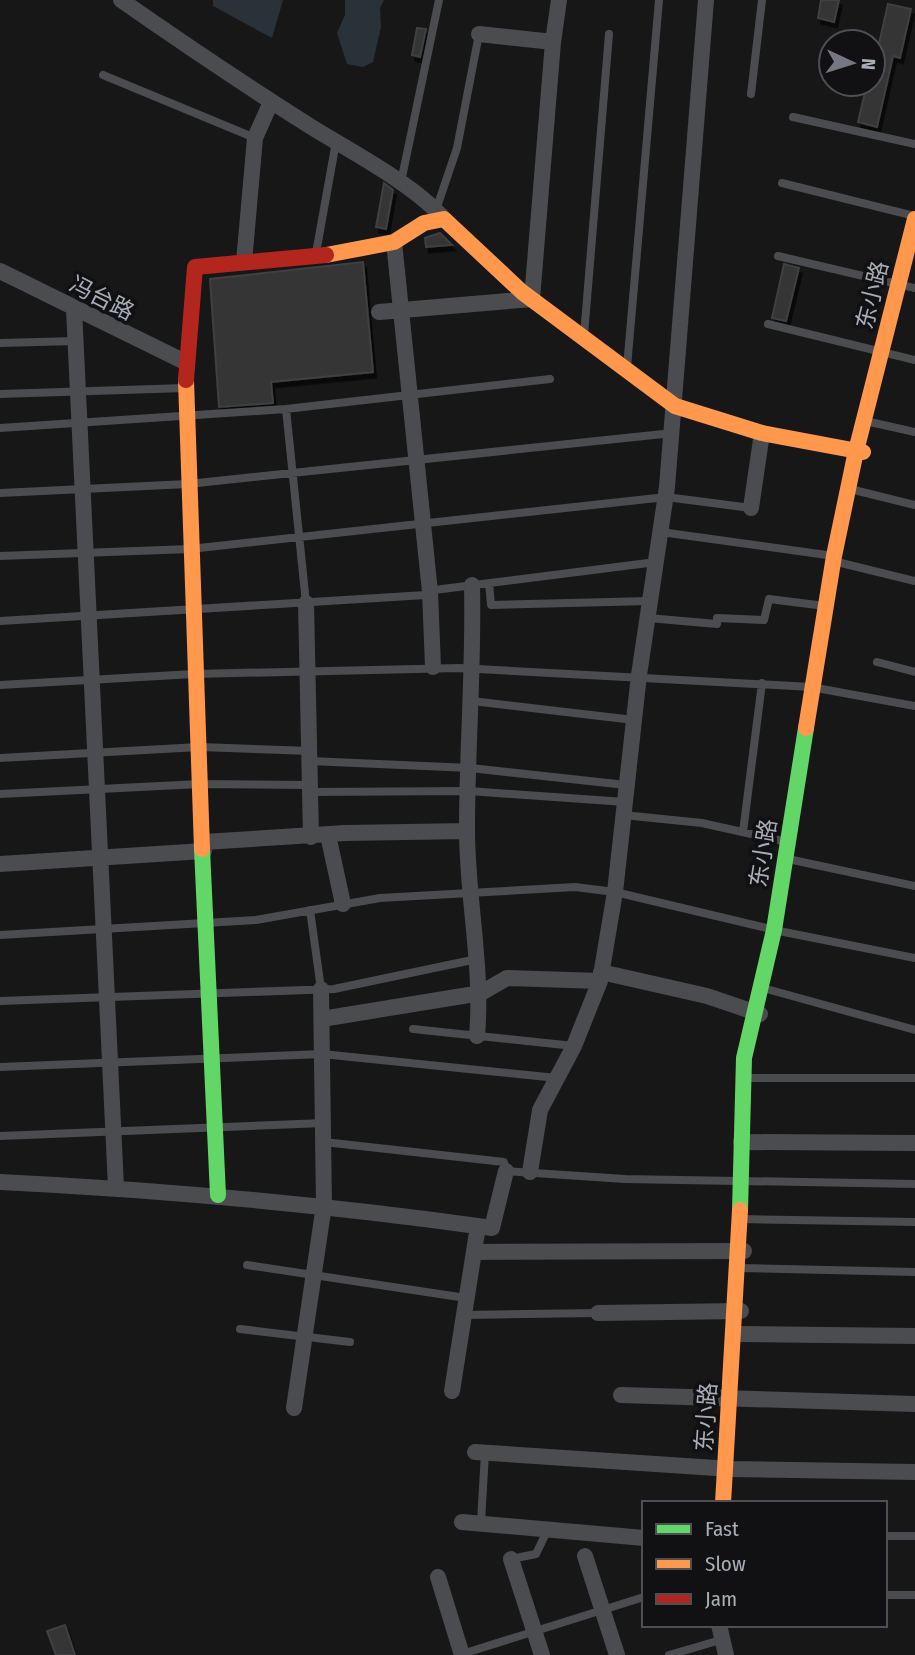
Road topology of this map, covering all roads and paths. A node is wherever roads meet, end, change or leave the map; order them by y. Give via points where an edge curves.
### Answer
1 (121, 0) edge
2 (439, 0) edge
3 (559, 0) edge
4 (659, 0) edge
5 (706, 0) edge
6 (762, 0) edge
7 (138, 5) edge
8 (479, 34) joint
9 (609, 34) dead end
10 (553, 42) junction
11 (103, 75) dead end
12 (751, 94) dead end
13 (271, 102) junction
14 (793, 117) dead end
15 (255, 138) junction
16 (336, 142) junction
17 (915, 144) edge
18 (782, 183) dead end
19 (400, 184) junction
20 (440, 214) junction
21 (915, 218) edge
22 (394, 243) junction
23 (915, 253) edge
24 (316, 256) junction
25 (778, 256) dead end
26 (244, 262) junction
27 (0, 271) edge
28 (907, 286) edge
29 (532, 299) junction
30 (74, 309) junction
31 (401, 310) junction
32 (379, 312) dead end
33 (768, 324) dead end
34 (584, 339) junction
35 (76, 341) junction
36 (0, 343) edge
37 (885, 353) junction
38 (915, 360) edge
39 (185, 362) junction
40 (627, 372) junction
41 (550, 379) dead end
42 (185, 388) junction
43 (78, 392) junction
44 (0, 394) edge
45 (411, 394) junction
46 (675, 406) junction
47 (286, 409) junction
48 (186, 417) junction
49 (870, 422) junction
50 (79, 424) junction
51 (0, 428) edge
52 (915, 432) edge
53 (673, 433) junction
54 (762, 433) junction
55 (860, 452) junction
56 (418, 460) junction
57 (293, 473) junction
58 (188, 484) junction
59 (83, 489) junction
60 (852, 489) junction
61 (0, 493) edge
62 (666, 497) junction
63 (915, 505) edge
64 (751, 508) joint
65 (424, 523) junction
66 (661, 532) junction
67 (299, 537) junction
68 (190, 549) junction
69 (86, 551) junction
70 (0, 556) edge
71 (837, 559) junction
72 (656, 562) junction
73 (915, 581) edge
74 (489, 583) junction
75 (471, 585) junction
76 (430, 592) junction
77 (650, 601) junction
78 (306, 603) junction
79 (828, 606) junction
80 (192, 612) junction
81 (89, 618) junction
82 (648, 618) junction
83 (0, 621) edge
84 (877, 662) dead end
85 (433, 667) junction
86 (474, 668) junction
87 (309, 670) junction
88 (915, 672) edge
89 (194, 674) junction
90 (639, 675) junction
91 (92, 679) junction
92 (762, 683) junction
93 (0, 685) edge
94 (814, 687) junction
95 (472, 701) junction
96 (915, 706) edge
97 (634, 720) junction
98 (198, 747) junction
99 (95, 752) junction
100 (310, 756) junction
101 (0, 758) edge
102 (470, 768) junction
103 (201, 783) junction
104 (626, 785) junction
105 (310, 788) junction
106 (97, 789) junction
107 (469, 791) junction
108 (0, 794) edge
109 (624, 808) junction
110 (467, 831) junction
111 (743, 832) junction
112 (328, 835) junction
113 (311, 837) junction
114 (204, 847) junction
115 (790, 851) junction
116 (101, 859) junction
117 (0, 864) edge
118 (915, 886) edge
119 (471, 891) junction
120 (614, 892) junction
121 (343, 904) junction
122 (310, 910) junction
123 (207, 923) junction
124 (104, 930) junction
125 (776, 930) junction
126 (0, 935) edge
127 (915, 958) edge
128 (477, 959) junction
129 (600, 977) junction
130 (763, 988) junction
131 (321, 989) junction
132 (210, 992) junction
133 (481, 993) junction
134 (107, 996) junction
135 (0, 1001) edge
136 (758, 1013) junction
137 (322, 1019) junction
138 (413, 1029) dead end
139 (915, 1031) edge
140 (478, 1036) junction
141 (574, 1046) junction
142 (322, 1054) junction
143 (213, 1059) junction
144 (110, 1063) junction
145 (0, 1067) edge
146 (557, 1078) junction
147 (745, 1078) junction
148 (915, 1079) edge
149 (324, 1123) junction
150 (216, 1125) junction
151 (113, 1131) junction
152 (0, 1136) edge
153 (324, 1142) junction
154 (744, 1142) junction
155 (915, 1143) edge
156 (506, 1171) junction
157 (530, 1172) junction
158 (0, 1182) edge
159 (743, 1182) junction
160 (915, 1184) edge
161 (116, 1188) junction
162 (218, 1195) junction
163 (324, 1205) junction
164 (742, 1219) junction
165 (915, 1222) edge
166 (478, 1226) junction
167 (741, 1251) junction
168 (474, 1252) junction
169 (247, 1265) dead end
170 (741, 1268) junction
171 (915, 1272) edge
172 (315, 1275) junction
173 (465, 1307) junction
174 (738, 1311) junction
175 (597, 1313) joint
176 (240, 1329) dead end
177 (737, 1334) junction
178 (307, 1336) junction
179 (915, 1336) edge
180 (350, 1342) dead end
181 (452, 1391) dead end
182 (621, 1395) dead end
183 (733, 1399) junction
184 (915, 1404) edge
185 (294, 1408) dead end
186 (480, 1452) joint
187 (728, 1468) junction
188 (915, 1472) edge
189 (723, 1501) edge
190 (729, 1501) edge
191 (462, 1522) dead end
192 (481, 1522) junction
193 (548, 1529) junction
194 (887, 1536) edge
195 (915, 1536) edge
196 (642, 1538) edge
197 (585, 1556) dead end
198 (511, 1559) joint
199 (438, 1577) dead end
200 (887, 1595) edge
201 (915, 1595) edge
202 (642, 1598) edge
203 (603, 1609) junction
204 (535, 1631) junction
205 (725, 1640) edge
206 (462, 1654) edge
207 (542, 1655) edge
208 (617, 1655) edge
209 (669, 1655) edge

1 - 7 street
2 - 19 lane
3 - 10 street
4 - 40 lane
5 - 46 street
6 - 12 lane
7 - 13 street
8 - 10 street
8 - 20 lane
9 - 34 lane
10 - 29 street
11 - 15 lane
13 - 15 street
13 - 16 street
14 - 17 lane
15 - 26 street
16 - 19 street
16 - 24 lane
18 - 21 lane
19 - 20 street
20 - 22 street
20 - 29 street
21 - 28 street, 东小路
22 - 24 street
22 - 31 street
23 - 28 street, 东小路
24 - 26 street
25 - 28 lane
26 - 39 street via 195,267
27 - 30 street, 冯台路
28 - 37 street, 东小路
29 - 31 street
29 - 34 street
30 - 35 street
30 - 39 street, 冯台路
31 - 32 street
31 - 45 street
33 - 37 lane
34 - 40 street
35 - 36 lane
35 - 43 street
37 - 38 lane
37 - 49 street, 东小路
37 - 55 street, 东小路
39 - 42 street
40 - 46 street
41 - 45 lane
42 - 43 lane
42 - 48 street
43 - 44 lane
43 - 50 street
45 - 47 lane
45 - 56 street
46 - 53 street
46 - 54 street
47 - 48 lane
47 - 57 lane
48 - 50 lane
48 - 58 street
49 - 52 lane
49 - 55 street, 东小路
50 - 51 lane
50 - 59 street
53 - 56 lane
53 - 62 street
54 - 55 street
54 - 64 street
55 - 60 street, 东小路
56 - 57 lane
56 - 65 street
57 - 58 lane
57 - 67 lane
58 - 59 lane
58 - 68 street
59 - 61 lane
59 - 69 street
60 - 63 lane
60 - 71 street, 东小路
62 - 64 lane
62 - 65 lane
62 - 66 street
65 - 67 lane
65 - 76 street
66 - 71 lane
66 - 72 street
67 - 68 lane
67 - 78 lane
68 - 69 lane
68 - 80 street
69 - 70 lane
69 - 81 street
71 - 73 lane
71 - 79 street, 东小路
72 - 74 lane
72 - 77 street
74 - 75 lane
74 - 77 lane via 491,605
75 - 76 lane
75 - 86 street
76 - 78 lane
76 - 85 street
77 - 82 street
78 - 80 lane
78 - 87 street
79 - 82 lane via 769,600 764,620 717,618 717,624
79 - 94 street, 东小路
80 - 81 lane
80 - 89 street
81 - 83 lane
81 - 91 street
82 - 90 street
84 - 88 lane
85 - 86 lane
85 - 87 lane
86 - 90 lane
86 - 95 street
87 - 89 lane
87 - 100 street
89 - 91 lane
89 - 98 street
90 - 92 lane
90 - 97 street
91 - 93 lane
91 - 99 street
92 - 94 lane
92 - 111 lane
94 - 96 lane
94 - 115 street, 东小路
95 - 97 lane
95 - 102 street
97 - 104 street
98 - 99 lane
98 - 100 lane
98 - 103 street
99 - 101 lane
99 - 106 street
100 - 102 lane
100 - 105 street
102 - 104 lane
102 - 107 street
103 - 105 lane
103 - 106 lane
103 - 114 street
104 - 109 street
105 - 107 lane
105 - 113 street
106 - 108 lane
106 - 116 street
107 - 109 lane
107 - 110 street
109 - 111 lane
109 - 120 street
110 - 112 street
110 - 119 street
111 - 115 lane
112 - 113 street
112 - 121 street
113 - 114 street
114 - 116 street
114 - 123 street
115 - 118 lane
115 - 125 street, 东小路
116 - 117 street
116 - 124 street
119 - 120 lane via 575,887
119 - 121 lane
119 - 128 street
120 - 125 lane
120 - 129 street
121 - 122 lane
122 - 123 lane
122 - 131 lane
123 - 124 lane
123 - 132 street
124 - 126 lane
124 - 134 street
125 - 127 lane
125 - 130 street, 东小路
128 - 131 lane
128 - 133 street
129 - 133 street via 507,978
129 - 136 street via 707,996
129 - 141 street
130 - 136 street, 东小路
130 - 139 lane
131 - 132 lane
131 - 137 street
132 - 134 lane
132 - 143 street
133 - 137 street
133 - 140 street
134 - 135 lane
134 - 144 street
136 - 147 street, 东小路
137 - 142 street
138 - 140 lane
140 - 141 lane
141 - 146 street
142 - 143 lane
142 - 146 lane
142 - 149 street
143 - 144 lane
143 - 150 street
144 - 145 lane
144 - 151 street
146 - 157 street via 540,1110
147 - 148 lane
147 - 154 street, 东小路
149 - 150 lane
149 - 153 street
150 - 151 lane
150 - 162 street
151 - 152 lane
151 - 161 street
153 - 156 lane via 504,1163
153 - 163 street
154 - 155 street
154 - 159 street, 东小路
156 - 157 lane
156 - 166 street via 492,1228
157 - 159 lane
158 - 161 street
159 - 160 lane
159 - 164 street, 东小路
161 - 162 street
162 - 163 street
163 - 166 street
163 - 172 street
164 - 165 lane
164 - 167 street, 东小路
166 - 168 street
167 - 168 street
167 - 170 street, 东小路
168 - 173 street
169 - 172 lane
170 - 171 lane
170 - 174 street, 东小路
172 - 173 lane
172 - 178 street
173 - 175 lane
173 - 181 street
174 - 175 street
174 - 177 street, 东小路
176 - 178 lane
177 - 179 street
177 - 183 street, 东小路
178 - 180 lane
178 - 185 street
182 - 183 street
183 - 184 street
183 - 187 street, 东小路
186 - 187 street
186 - 192 lane
187 - 188 street
187 - 189 street, 东小路
187 - 190 street, 东小路
191 - 192 street
192 - 193 street
193 - 196 street
193 - 198 lane via 536,1554
194 - 195 lane
197 - 203 street
198 - 204 street
199 - 206 street
200 - 201 lane
202 - 203 lane
203 - 204 lane
203 - 208 street
204 - 206 lane
204 - 207 street
205 - 209 lane

